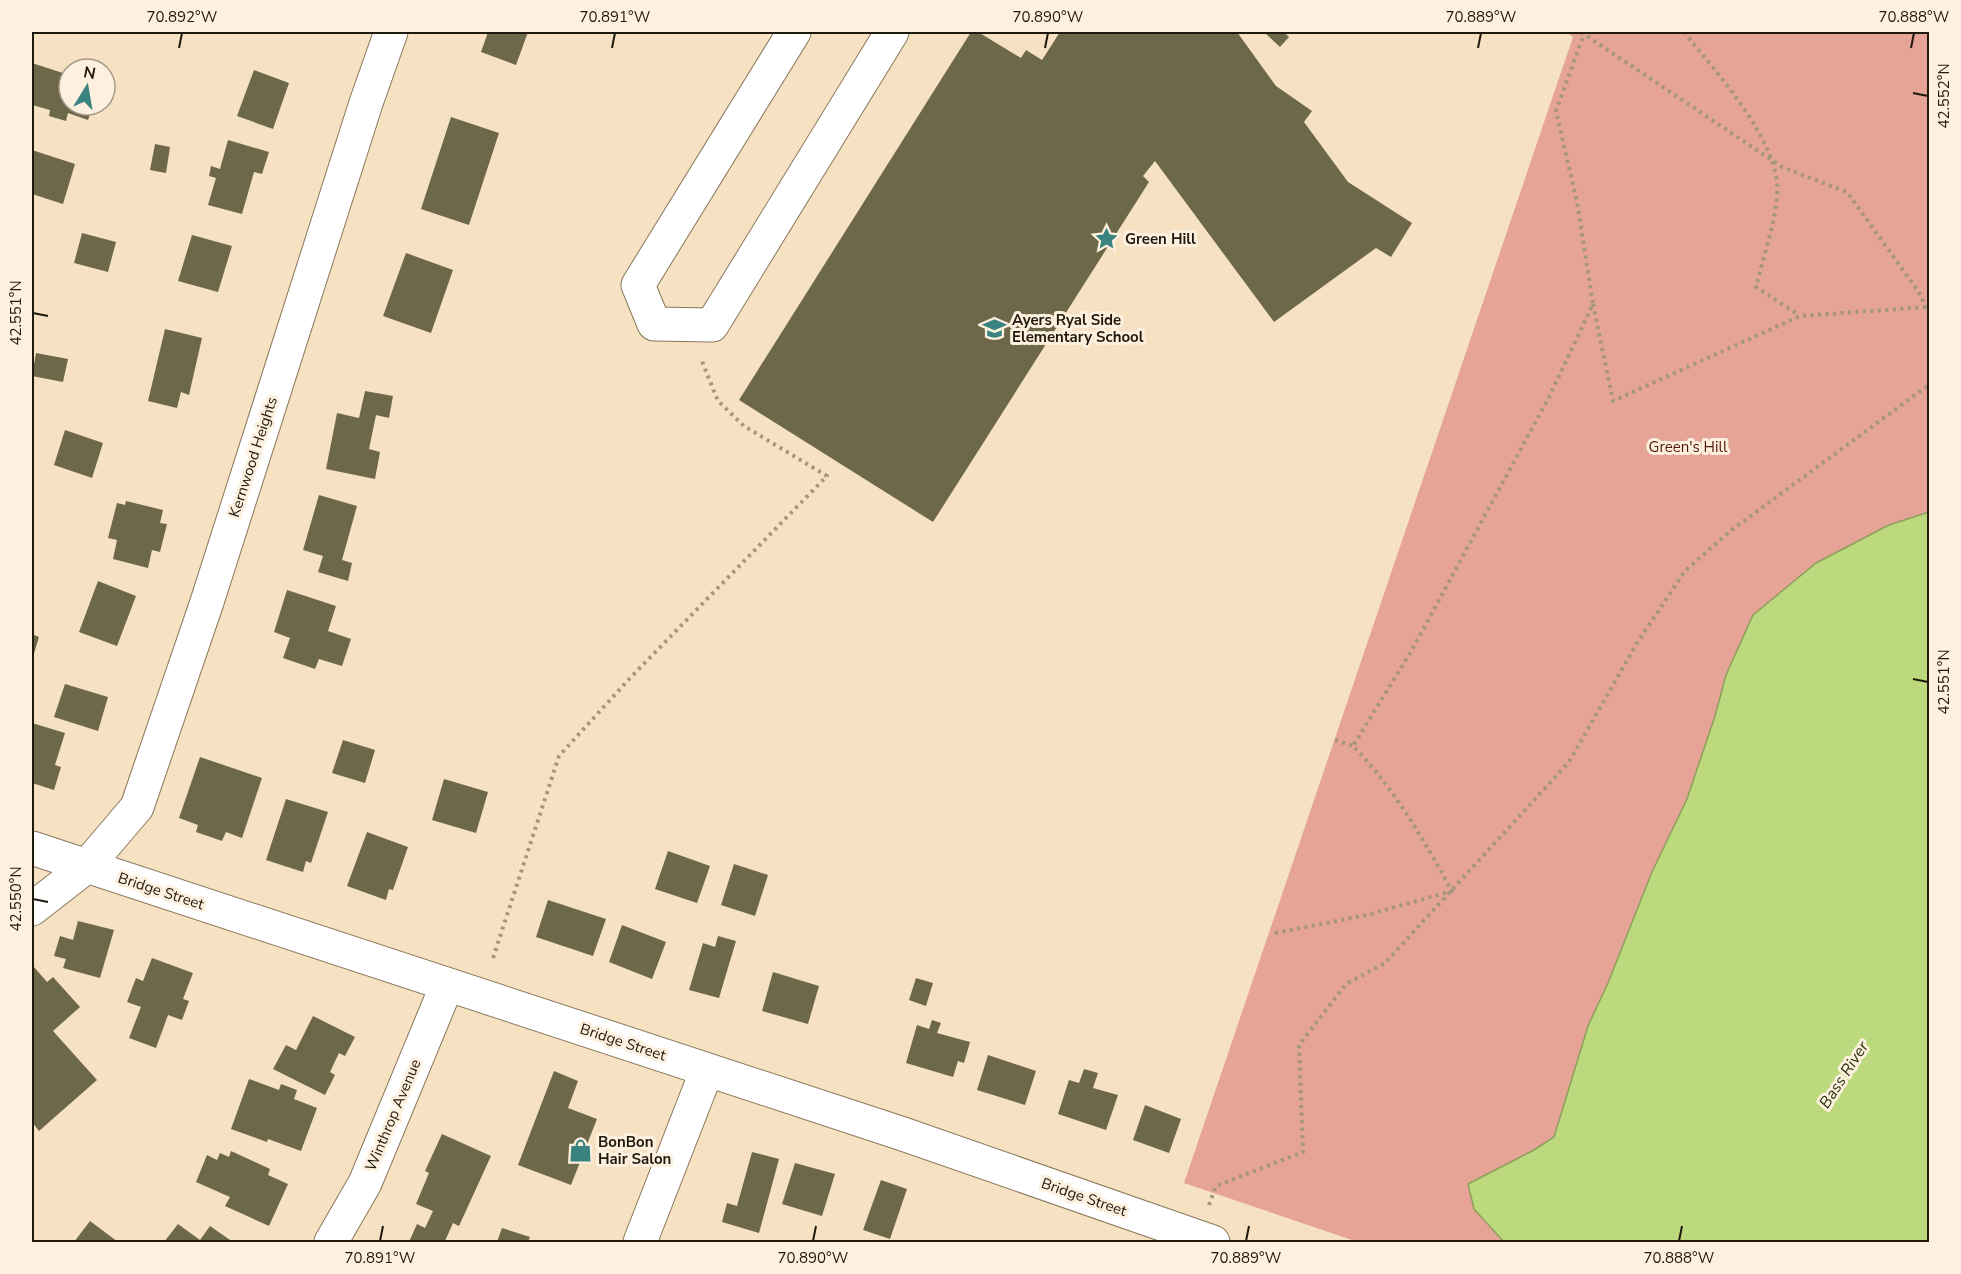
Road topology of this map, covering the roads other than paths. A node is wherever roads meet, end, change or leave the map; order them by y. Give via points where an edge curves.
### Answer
1 (391, 32) edge
2 (794, 32) edge
3 (891, 32) edge
4 (32, 848) edge
5 (86, 867) junction
6 (32, 909) edge
7 (447, 985) junction
8 (707, 1070) junction
9 (1205, 1240) edge
10 (331, 1242) edge
11 (640, 1242) edge

1 - 5 street, Kernwood Heights via 137,807
2 - 3 street via 638,285 654,324 712,325
4 - 5 street, Bridge Street
5 - 6 street, Kernwood Heights
5 - 7 street, Bridge Street
7 - 8 street, Bridge Street
7 - 10 street, Winthrop Avenue via 365,1183
8 - 9 street, Bridge Street
8 - 11 street

